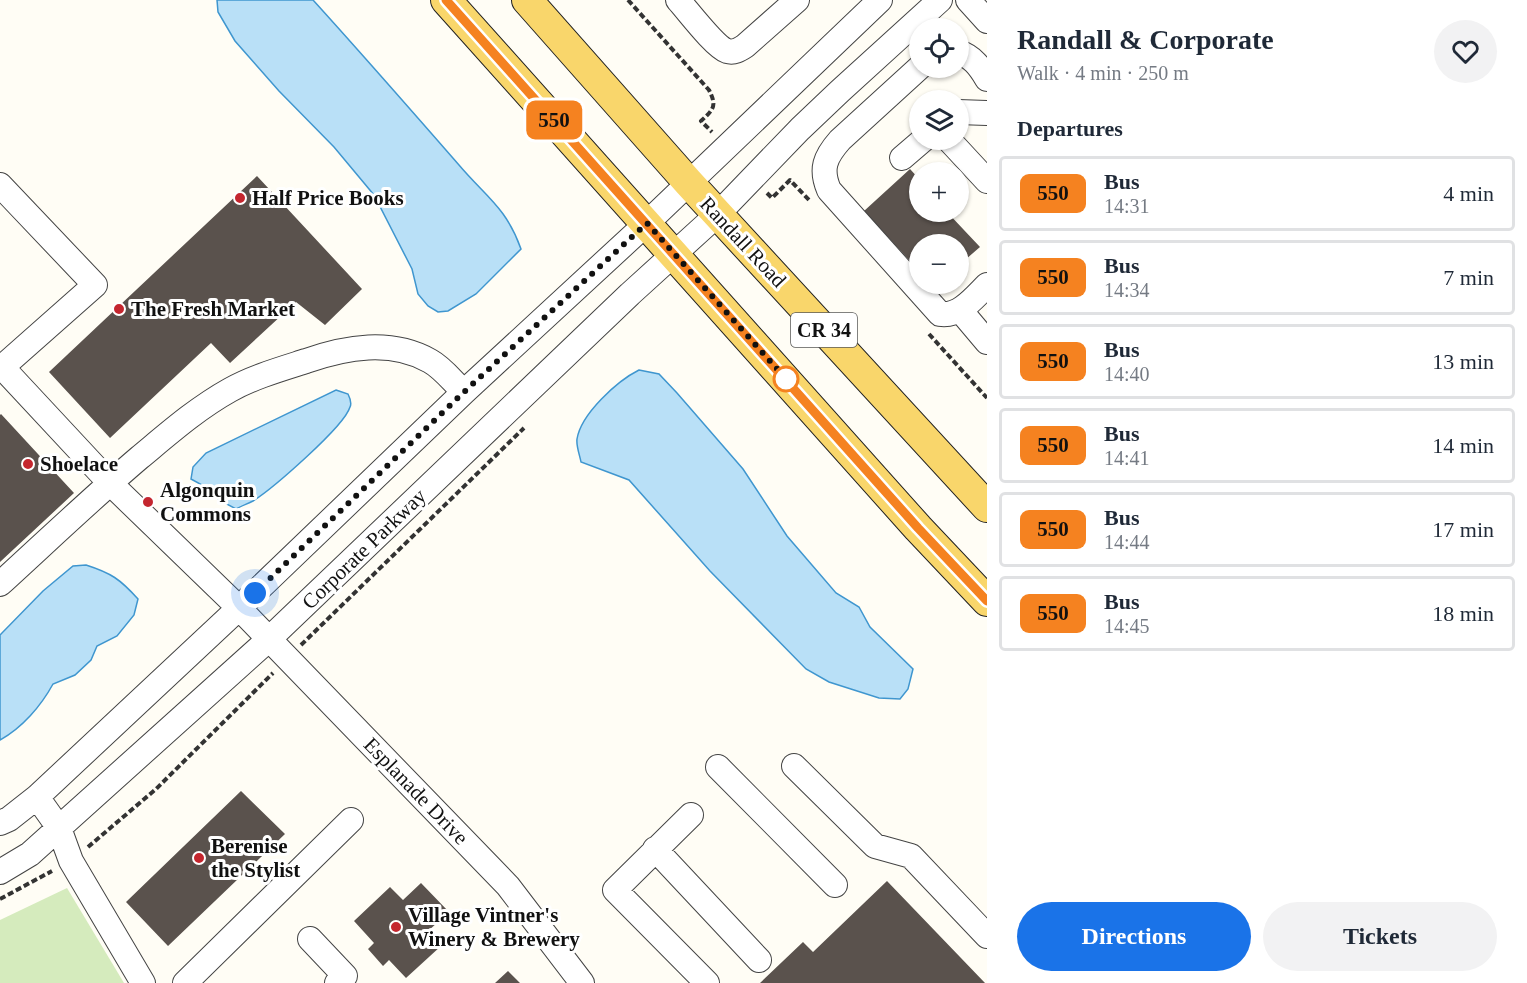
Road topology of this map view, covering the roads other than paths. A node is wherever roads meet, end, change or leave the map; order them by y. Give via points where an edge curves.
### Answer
1 (446, 0) edge
2 (527, 0) edge
3 (678, 0) edge
4 (797, 0) edge
5 (880, 0) edge
6 (940, 0) edge
7 (968, 0) edge
8 (987, 21) edge
9 (969, 57) edge
10 (909, 77) edge
11 (987, 79) edge
12 (969, 112) edge
13 (987, 113) edge
14 (911, 150) edge
15 (958, 150) edge
16 (902, 158) dead end
17 (987, 181) edge
18 (688, 182) junction
19 (0, 185) edge
20 (718, 214) junction
21 (647, 223) junction
22 (675, 254) junction
23 (987, 285) edge
24 (960, 310) junction
25 (987, 342) edge
26 (1, 368) edge
27 (464, 392) junction
28 (110, 483) junction
29 (987, 507) edge
30 (0, 584) edge
31 (987, 601) edge
32 (238, 608) junction
33 (268, 640) junction
34 (718, 766) dead end
35 (794, 766) dead end
36 (37, 796) junction
37 (691, 815) dead end
38 (351, 820) dead end
39 (0, 823) edge
40 (59, 828) junction
41 (655, 849) junction
42 (0, 872) edge
43 (835, 885) dead end
44 (987, 936) edge
45 (310, 939) dead end
46 (759, 960) dead end
47 (143, 983) edge
48 (185, 983) edge
49 (337, 983) edge
50 (582, 983) edge
51 (707, 983) edge

1 - 21 main road, CR 34
2 - 18 main road, Randall Road / CR 34
3 - 4 street via 718,46 736,51
5 - 18 street, Corporate Parkway
6 - 20 street, Corporate Parkway via 800,129
7 - 8 street
9 - 11 street
10 - 24 street via 840,140 825,164 823,177 829,190 930,305 940,314
12 - 13 street
14 - 16 street
15 - 17 street
18 - 20 main road, Randall Road / CR 34
18 - 21 street, Corporate Parkway
19 - 26 street via 95,285
20 - 22 street, Corporate Parkway
20 - 29 main road, Randall Road / CR 34
21 - 22 main road, CR 34
21 - 27 street, Corporate Parkway
22 - 31 main road, CR 34
22 - 33 street, Corporate Parkway
23 - 24 street
24 - 25 street
26 - 28 street, Esplanade Drive
27 - 28 street via 422,358 376,347 351,348 233,389 192,413
27 - 32 street, Corporate Parkway
28 - 30 street
28 - 32 street, Esplanade Drive
32 - 33 street, Esplanade Drive
32 - 36 street, Corporate Parkway
33 - 40 street, Corporate Parkway
33 - 50 street, Esplanade Drive via 508,886
34 - 43 street
35 - 44 street via 875,846 911,856
36 - 39 street, Corporate Parkway
36 - 40 street
37 - 41 street
38 - 48 street
40 - 42 street, Corporate Parkway via 30,854
40 - 47 street via 71,861
41 - 46 street
41 - 51 street via 615,890
45 - 49 street via 345,976

